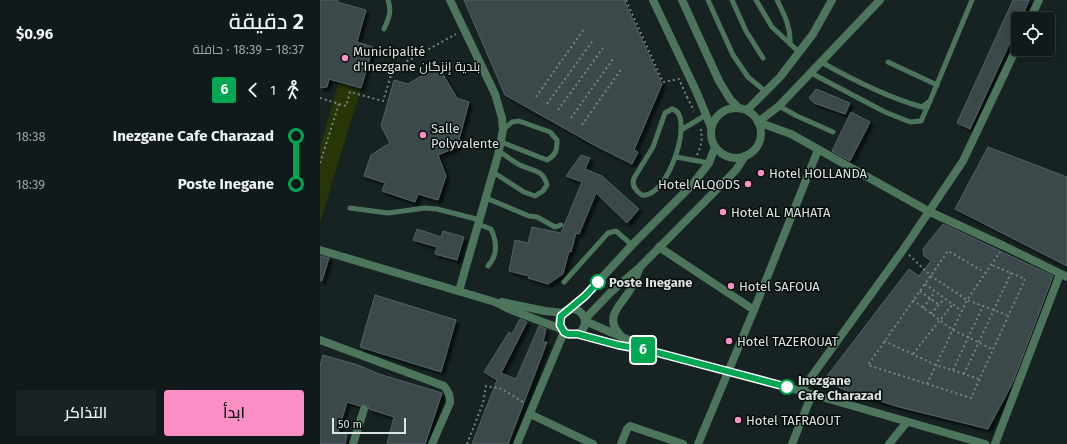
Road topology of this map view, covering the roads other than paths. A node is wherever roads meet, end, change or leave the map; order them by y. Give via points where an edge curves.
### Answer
1 (388, 0) edge
2 (450, 0) edge
3 (653, 0) edge
4 (682, 0) edge
5 (708, 0) edge
6 (732, 0) edge
7 (756, 0) edge
8 (777, 0) edge
9 (832, 0) edge
10 (880, 0) edge
11 (972, 0) edge
12 (1039, 0) edge
13 (1033, 12) edge
14 (384, 28) dead end
15 (790, 44) junction
16 (799, 52) junction
17 (1013, 56) edge
18 (763, 58) dead end
19 (821, 62) junction
20 (888, 62) dead end
21 (811, 73) junction
22 (937, 85) junction
23 (766, 92) junction
24 (930, 101) junction
25 (779, 106) junction
26 (743, 109) junction
27 (706, 115) junction
28 (758, 122) junction
29 (711, 127) junction
30 (502, 130) junction
31 (681, 130) junction
32 (833, 132) dead end
33 (500, 147) junction
34 (715, 147) junction
35 (818, 150) junction
36 (745, 156) junction
37 (676, 157) junction
38 (709, 163) junction
39 (493, 172) junction
40 (486, 198) junction
41 (350, 208) dead end
42 (930, 212) junction
43 (479, 222) junction
44 (561, 225) dead end
45 (632, 245) junction
46 (659, 247) junction
47 (320, 250) edge
48 (488, 266) dead end
49 (640, 267) junction
50 (1064, 276) edge
51 (564, 282) dead end
52 (460, 291) junction
53 (495, 302) junction
54 (754, 310) junction
55 (566, 311) junction
56 (585, 320) junction
57 (563, 330) junction
58 (577, 334) junction
59 (621, 336) junction
60 (320, 340) edge
61 (651, 351) junction
62 (728, 372) junction
63 (801, 391) junction
64 (812, 394) junction
65 (364, 409) dead end
66 (530, 414) junction
67 (906, 422) junction
68 (352, 444) edge
69 (432, 444) edge
70 (517, 444) edge
71 (593, 444) edge
72 (621, 444) edge
73 (683, 444) edge
74 (698, 444) edge
75 (792, 444) edge
76 (889, 444) edge
77 (985, 444) edge
78 (995, 444) edge

1 - 14 lane via 391,7 390,17
2 - 30 street via 499,105
3 - 27 street
4 - 26 street via 719,81 730,99
5 - 23 lane via 733,55 748,77
6 - 18 lane via 746,31
7 - 15 lane via 772,27
8 - 15 lane via 787,23
9 - 16 street via 813,34
10 - 19 street
11 - 22 lane
12 - 13 street
15 - 16 lane
16 - 23 street
17 - 42 street via 963,160
19 - 21 street
19 - 24 lane via 905,102 922,107
20 - 22 lane
21 - 24 lane via 885,112 910,122 921,121
21 - 25 street
22 - 24 lane
23 - 26 street
25 - 28 street
25 - 32 lane
26 - 28 street via 754,115
26 - 29 street via 724,110
27 - 29 street
27 - 31 lane
28 - 35 street via 791,134
28 - 36 street via 761,130 757,146
29 - 34 street
30 - 33 street
30 - 33 lane via 512,122 540,128 550,132 558,140 557,150 547,160
31 - 37 lane
31 - 37 lane via 678,112 668,110 653,147 634,178 634,188 642,195 650,194 668,174
33 - 39 street
33 - 39 lane via 518,164 538,171 545,178 547,185 535,196
34 - 36 street via 728,157
34 - 38 street
35 - 42 street
35 - 54 street
36 - 46 street via 736,170
37 - 38 lane
38 - 45 street via 692,186
39 - 40 street
40 - 43 street
40 - 44 lane via 537,217 555,227
41 - 43 lane via 388,213 437,209
42 - 50 street
42 - 63 street
43 - 48 lane via 491,229 495,237 496,245
43 - 52 street
45 - 51 lane via 616,231 608,233
45 - 55 street via 585,296
46 - 49 street
46 - 54 street
47 - 52 street
49 - 56 street via 607,296
49 - 59 street via 632,288 613,315 613,323
50 - 78 street
52 - 53 street
53 - 55 street via 546,311
53 - 57 street
54 - 62 street
55 - 56 street via 577,310
55 - 57 street via 560,320
56 - 58 street via 583,329
56 - 59 street
57 - 58 street via 573,335
57 - 66 street
58 - 61 street
59 - 61 street
60 - 69 street via 444,386 448,391 450,403
61 - 62 street
62 - 63 street
62 - 74 street
63 - 64 street
64 - 67 street
64 - 75 street
65 - 68 street
66 - 70 street
66 - 71 street
67 - 76 street
67 - 77 street
72 - 73 street via 630,426

